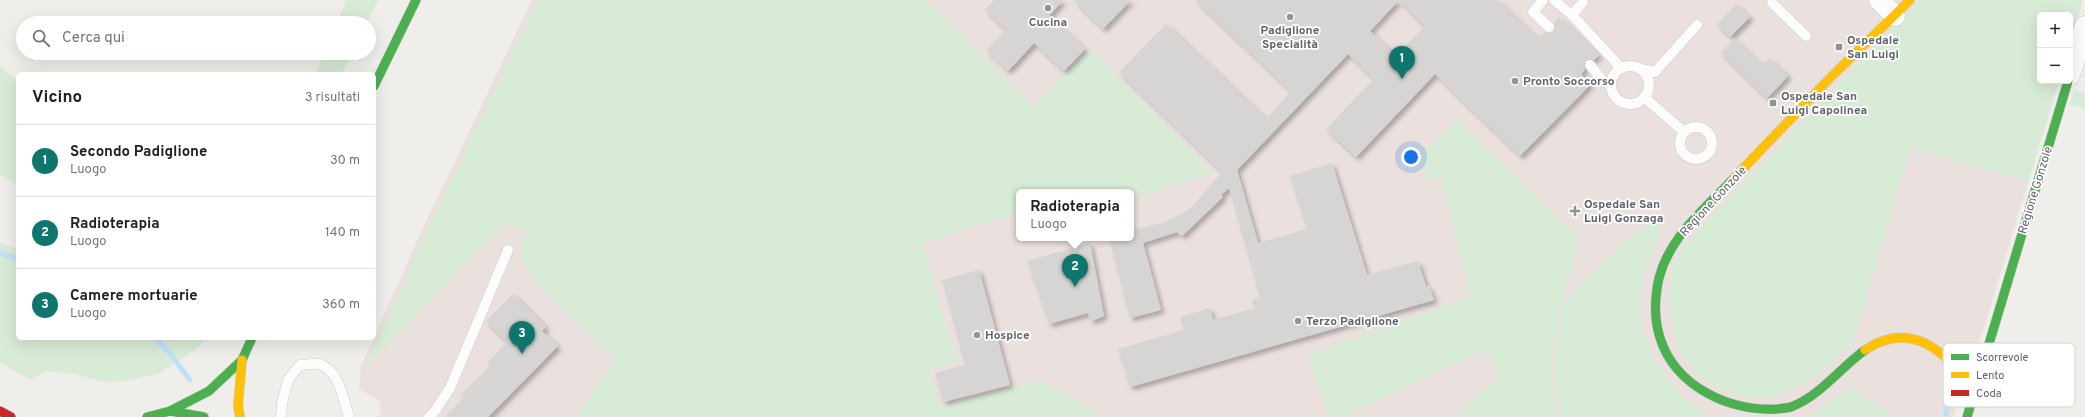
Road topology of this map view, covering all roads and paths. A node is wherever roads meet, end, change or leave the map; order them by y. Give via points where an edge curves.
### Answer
1 (416, 0) edge
2 (1543, 0) edge
3 (1554, 0) edge
4 (1879, 0) edge
5 (1910, 0) edge
6 (1583, 2) dead end
7 (1772, 3) dead end
8 (1572, 15) junction
9 (1895, 16) junction
10 (1697, 25) dead end
11 (2085, 26) edge
12 (1549, 27) dead end
13 (1806, 36) dead end
14 (1590, 65) dead end
15 (2073, 65) edge
16 (1621, 68) junction
17 (1640, 68) junction
18 (376, 82) edge
19 (1611, 84) junction
20 (2067, 84) edge
21 (1644, 97) junction
22 (1684, 132) dead end
23 (508, 250) dead end
24 (251, 340) edge
25 (1989, 343) edge
26 (1943, 354) edge
27 (242, 360) junction
28 (1970, 407) edge
29 (0, 411) edge
30 (170, 411) junction
31 (11, 417) edge
32 (147, 417) edge
33 (204, 417) edge
34 (240, 417) edge
35 (281, 417) edge
36 (349, 417) edge
37 (429, 417) edge
38 (1967, 417) edge

1 - 18 street
2 - 12 lane via 1533,12
3 - 8 lane
4 - 9 street
5 - 9 street, Regione Gonzole
6 - 8 lane
7 - 13 lane
8 - 16 lane
9 - 26 street, Regione Gonzole via 1843,65 1684,229 1664,262 1654,302 1654,317 1658,333 1677,370 1696,388 1722,404 1760,413 1800,404 1871,346 1885,340 1895,338 1914,341
10 - 17 lane via 1655,72
11 - 15 street
14 - 19 lane via 1603,80
16 - 17 lane
16 - 19 lane via 1616,72
17 - 21 lane via 1649,82
19 - 21 lane via 1615,96 1620,101 1633,103
20 - 25 street, Regione Gonzole
21 - 22 lane
23 - 37 lane via 450,388
24 - 27 street
27 - 30 street via 209,391
27 - 34 street via 238,406
28 - 38 street, Regione Gonzole
29 - 31 street
30 - 32 street
30 - 33 street
35 - 36 lane via 288,380 300,365 318,364 331,371 338,382

